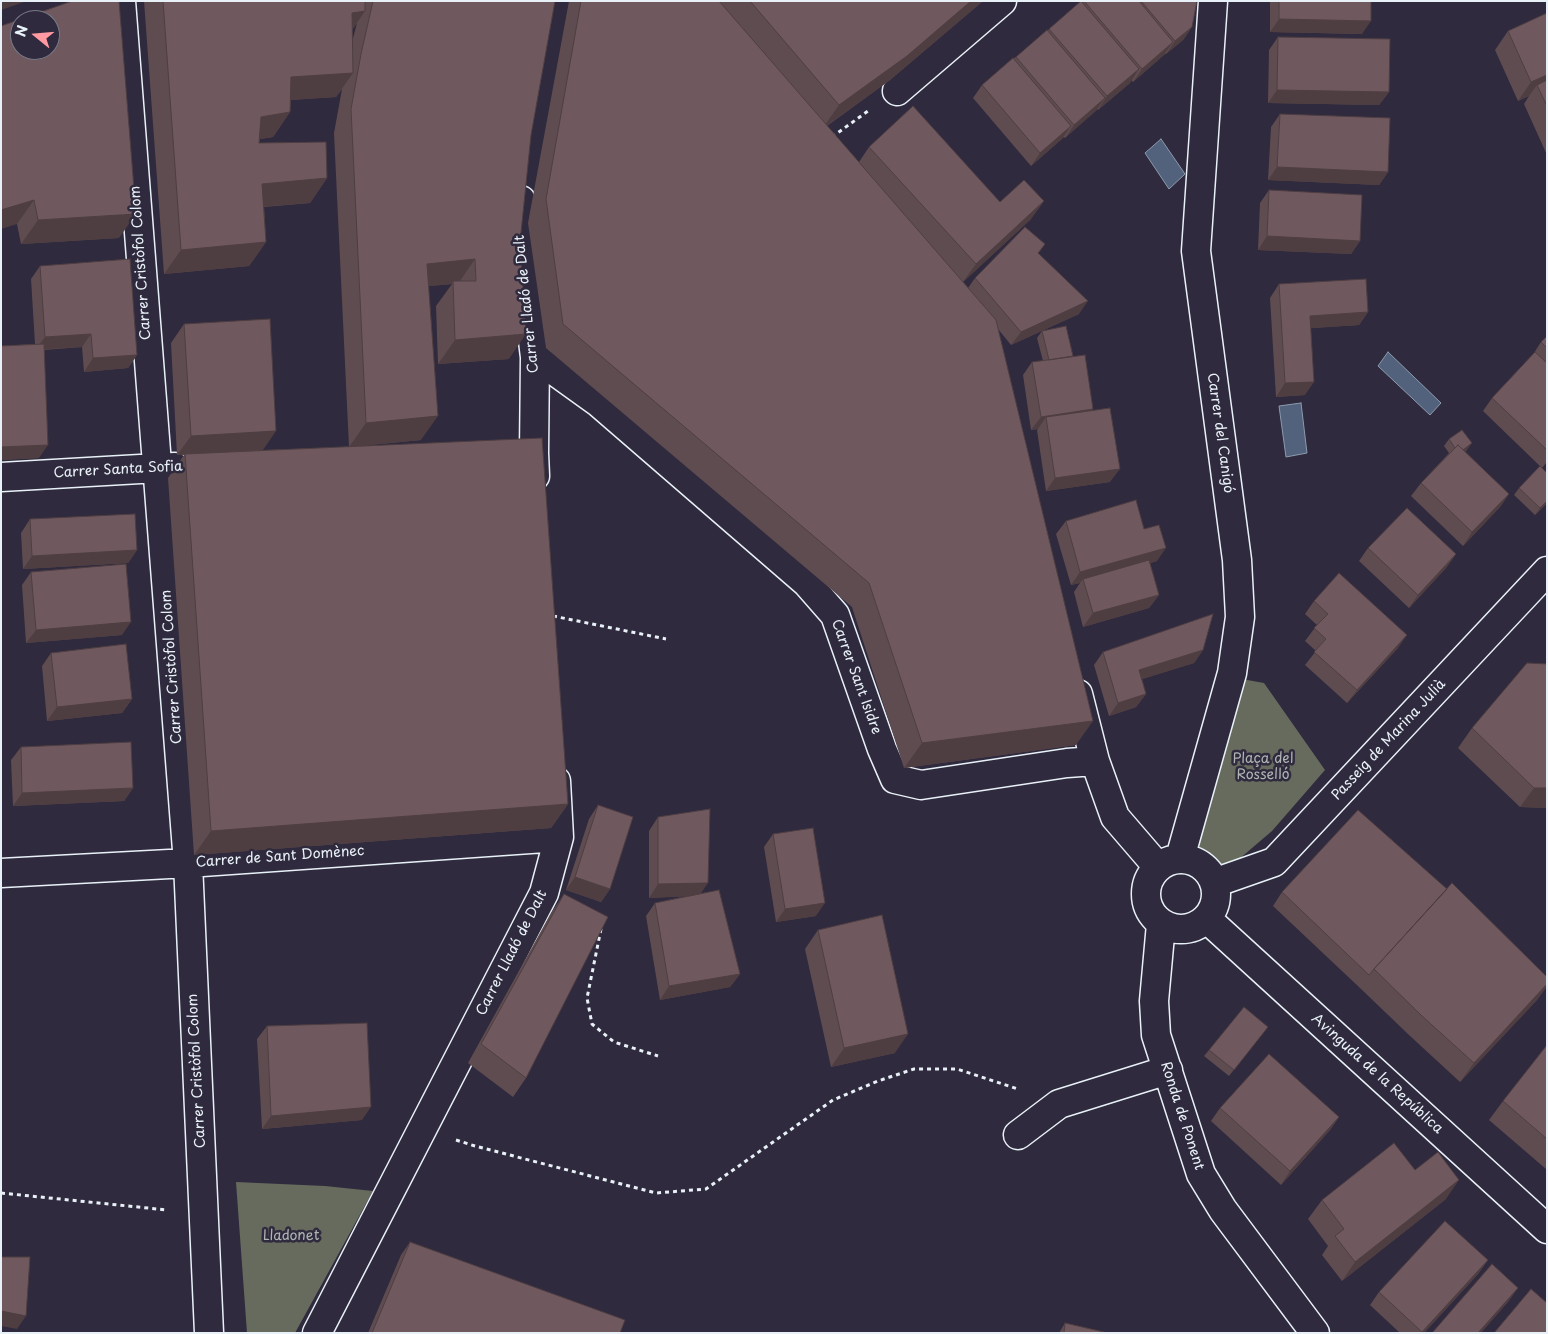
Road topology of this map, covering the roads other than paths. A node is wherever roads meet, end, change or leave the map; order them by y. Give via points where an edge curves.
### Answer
1 (62, 1) edge
2 (121, 1) edge
3 (1002, 1) edge
4 (1213, 1) edge
5 (1, 22) edge
6 (897, 91) edge
7 (524, 172) edge
8 (535, 357) junction
9 (196, 466) edge
10 (158, 468) junction
11 (1, 476) edge
12 (537, 501) edge
13 (1547, 571) edge
14 (1073, 675) edge
15 (554, 759) edge
16 (1095, 761) junction
17 (559, 837) junction
18 (188, 863) junction
19 (1169, 863) junction
20 (1, 873) edge
21 (1214, 883) junction
22 (1207, 918) junction
23 (1161, 924) junction
24 (1168, 1070) junction
25 (1018, 1135) dead end
26 (1547, 1229) edge
27 (209, 1333) edge
28 (317, 1333) edge
29 (1315, 1333) edge

1 - 5 street
2 - 10 street, Carrer Cristòfol Colom
3 - 6 street
4 - 19 street, Carrer del Canigó via 1196,251 1237,560 1240,616 1232,674
7 - 8 street, Carrer Lladó de Dalt via 518,222
8 - 12 street, Carrer Lladó de Dalt via 524,453
8 - 16 street, Carrer Sant Isidre via 599,403 807,583 835,615 895,779 921,785
9 - 10 street, Carrer Santa Sofia
10 - 11 street, Carrer Santa Sofia
10 - 18 street, Carrer Cristòfol Colom
13 - 21 street, Passeig de Marina Julià via 1274,862
14 - 16 street
15 - 17 street, Carrer Lladó de Dalt
16 - 19 street via 1115,816
17 - 18 street, Carrer de Sant Domènec
17 - 28 street, Carrer Lladó de Dalt via 544,894
18 - 20 street, Carrer de Sant Domènec
18 - 27 street, Carrer Cristòfol Colom
19 - 21 street via 1187,859 1201,865
19 - 23 street via 1149,878 1145,893 1151,914
21 - 22 street via 1216,898
22 - 23 street via 1185,930
22 - 26 street, Avinguda de la República
23 - 24 street, Ronda de Ponent via 1154,1001 1156,1035
24 - 25 street via 1059,1104
24 - 29 street, Ronda de Ponent via 1201,1174 1223,1210

